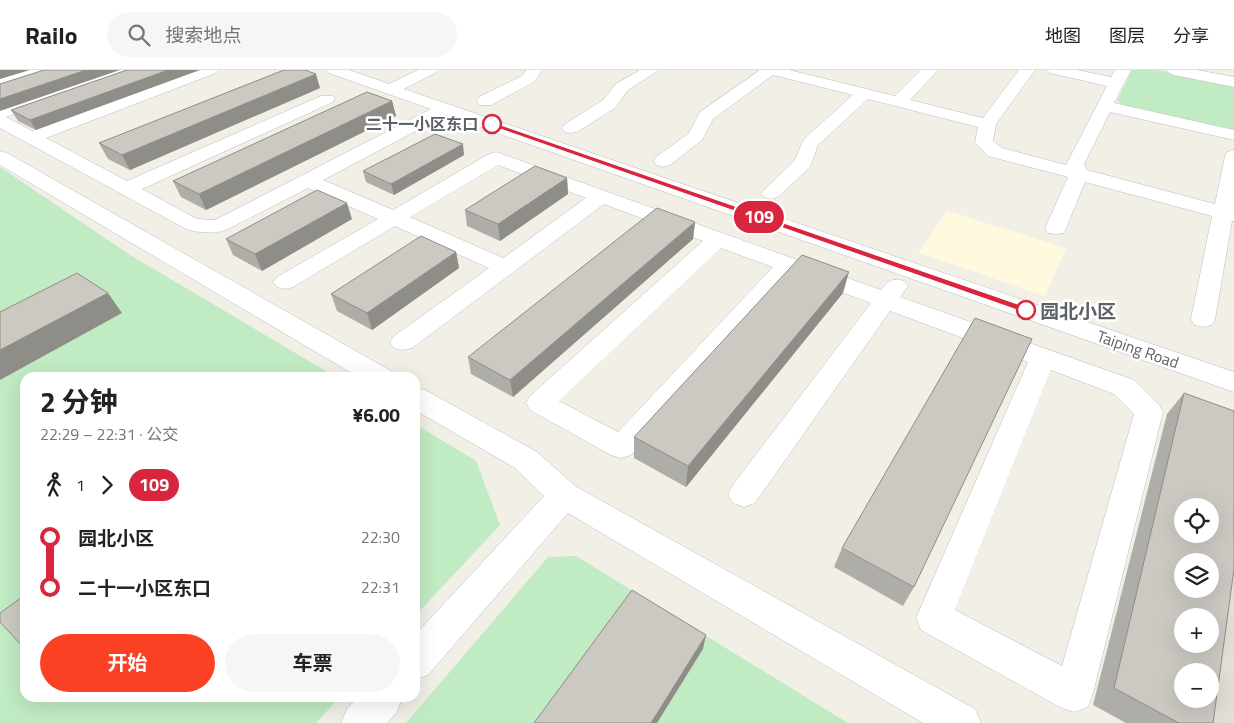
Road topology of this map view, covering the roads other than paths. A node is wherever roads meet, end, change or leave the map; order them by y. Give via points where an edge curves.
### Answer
1 (44, 70) edge
2 (128, 70) edge
3 (211, 70) edge
4 (334, 70) edge
5 (430, 70) edge
6 (534, 70) edge
7 (651, 70) edge
8 (770, 70) edge
9 (930, 70) edge
10 (1027, 70) edge
11 (1055, 70) edge
12 (1174, 70) edge
13 (1120, 77) edge
14 (1234, 82) edge
15 (0, 84) edge
16 (390, 89) junction
17 (864, 94) junction
18 (327, 100) dead end
19 (485, 101) dead end
20 (898, 102) junction
21 (1104, 106) junction
22 (446, 108) junction
23 (0, 114) edge
24 (0, 121) edge
25 (987, 124) junction
26 (571, 128) dead end
27 (1234, 135) edge
28 (31, 138) junction
29 (96, 155) dead end
30 (1234, 156) edge
31 (0, 157) edge
32 (663, 161) dead end
33 (77, 163) junction
34 (1079, 174) junction
35 (308, 180) junction
36 (126, 189) junction
37 (771, 193) dead end
38 (602, 196) junction
39 (1228, 213) edge
40 (393, 217) junction
41 (1056, 228) dead end
42 (718, 239) junction
43 (789, 264) junction
44 (505, 268) junction
45 (908, 269) junction
46 (284, 282) dead end
47 (886, 299) junction
48 (1203, 319) dead end
49 (403, 342) dead end
50 (1043, 357) junction
51 (372, 372) edge
52 (1234, 382) edge
53 (420, 399) edge
54 (744, 494) dead end
55 (564, 495) junction
56 (420, 656) edge
57 (379, 702) edge
58 (361, 723) edge
59 (961, 723) edge

1 - 15 street
2 - 23 street
3 - 28 street
4 - 16 street, Taiping Road
5 - 16 street
6 - 19 street via 528,79
7 - 26 street via 622,87 610,104
8 - 17 street via 839,80
8 - 32 street via 706,116 696,136
9 - 20 street
10 - 25 street
11 - 13 street
12 - 14 street
13 - 21 street
16 - 22 street, Taiping Road
17 - 20 street
17 - 37 street via 810,143 803,163
18 - 36 street
20 - 25 street
21 - 27 street
21 - 34 street via 1075,164
22 - 35 street
22 - 45 street, Taiping Road
24 - 28 street
25 - 34 street via 984,142 995,152
28 - 33 street
29 - 33 street
30 - 39 street
31 - 51 street
33 - 36 street
34 - 39 street
34 - 41 street
35 - 36 street via 219,226 192,225
35 - 40 street
38 - 40 street via 496,158
38 - 42 street
38 - 44 street
39 - 48 street
40 - 44 street
40 - 46 street
42 - 43 street
42 - 43 street via 540,403 621,447
43 - 47 street
44 - 49 street
45 - 47 street
45 - 52 street, Taiping Road
47 - 50 street
47 - 54 street
50 - 50 street via 934,618 1074,693 1149,412 1124,388
53 - 55 street via 526,460
55 - 56 street
55 - 59 street
57 - 58 street

